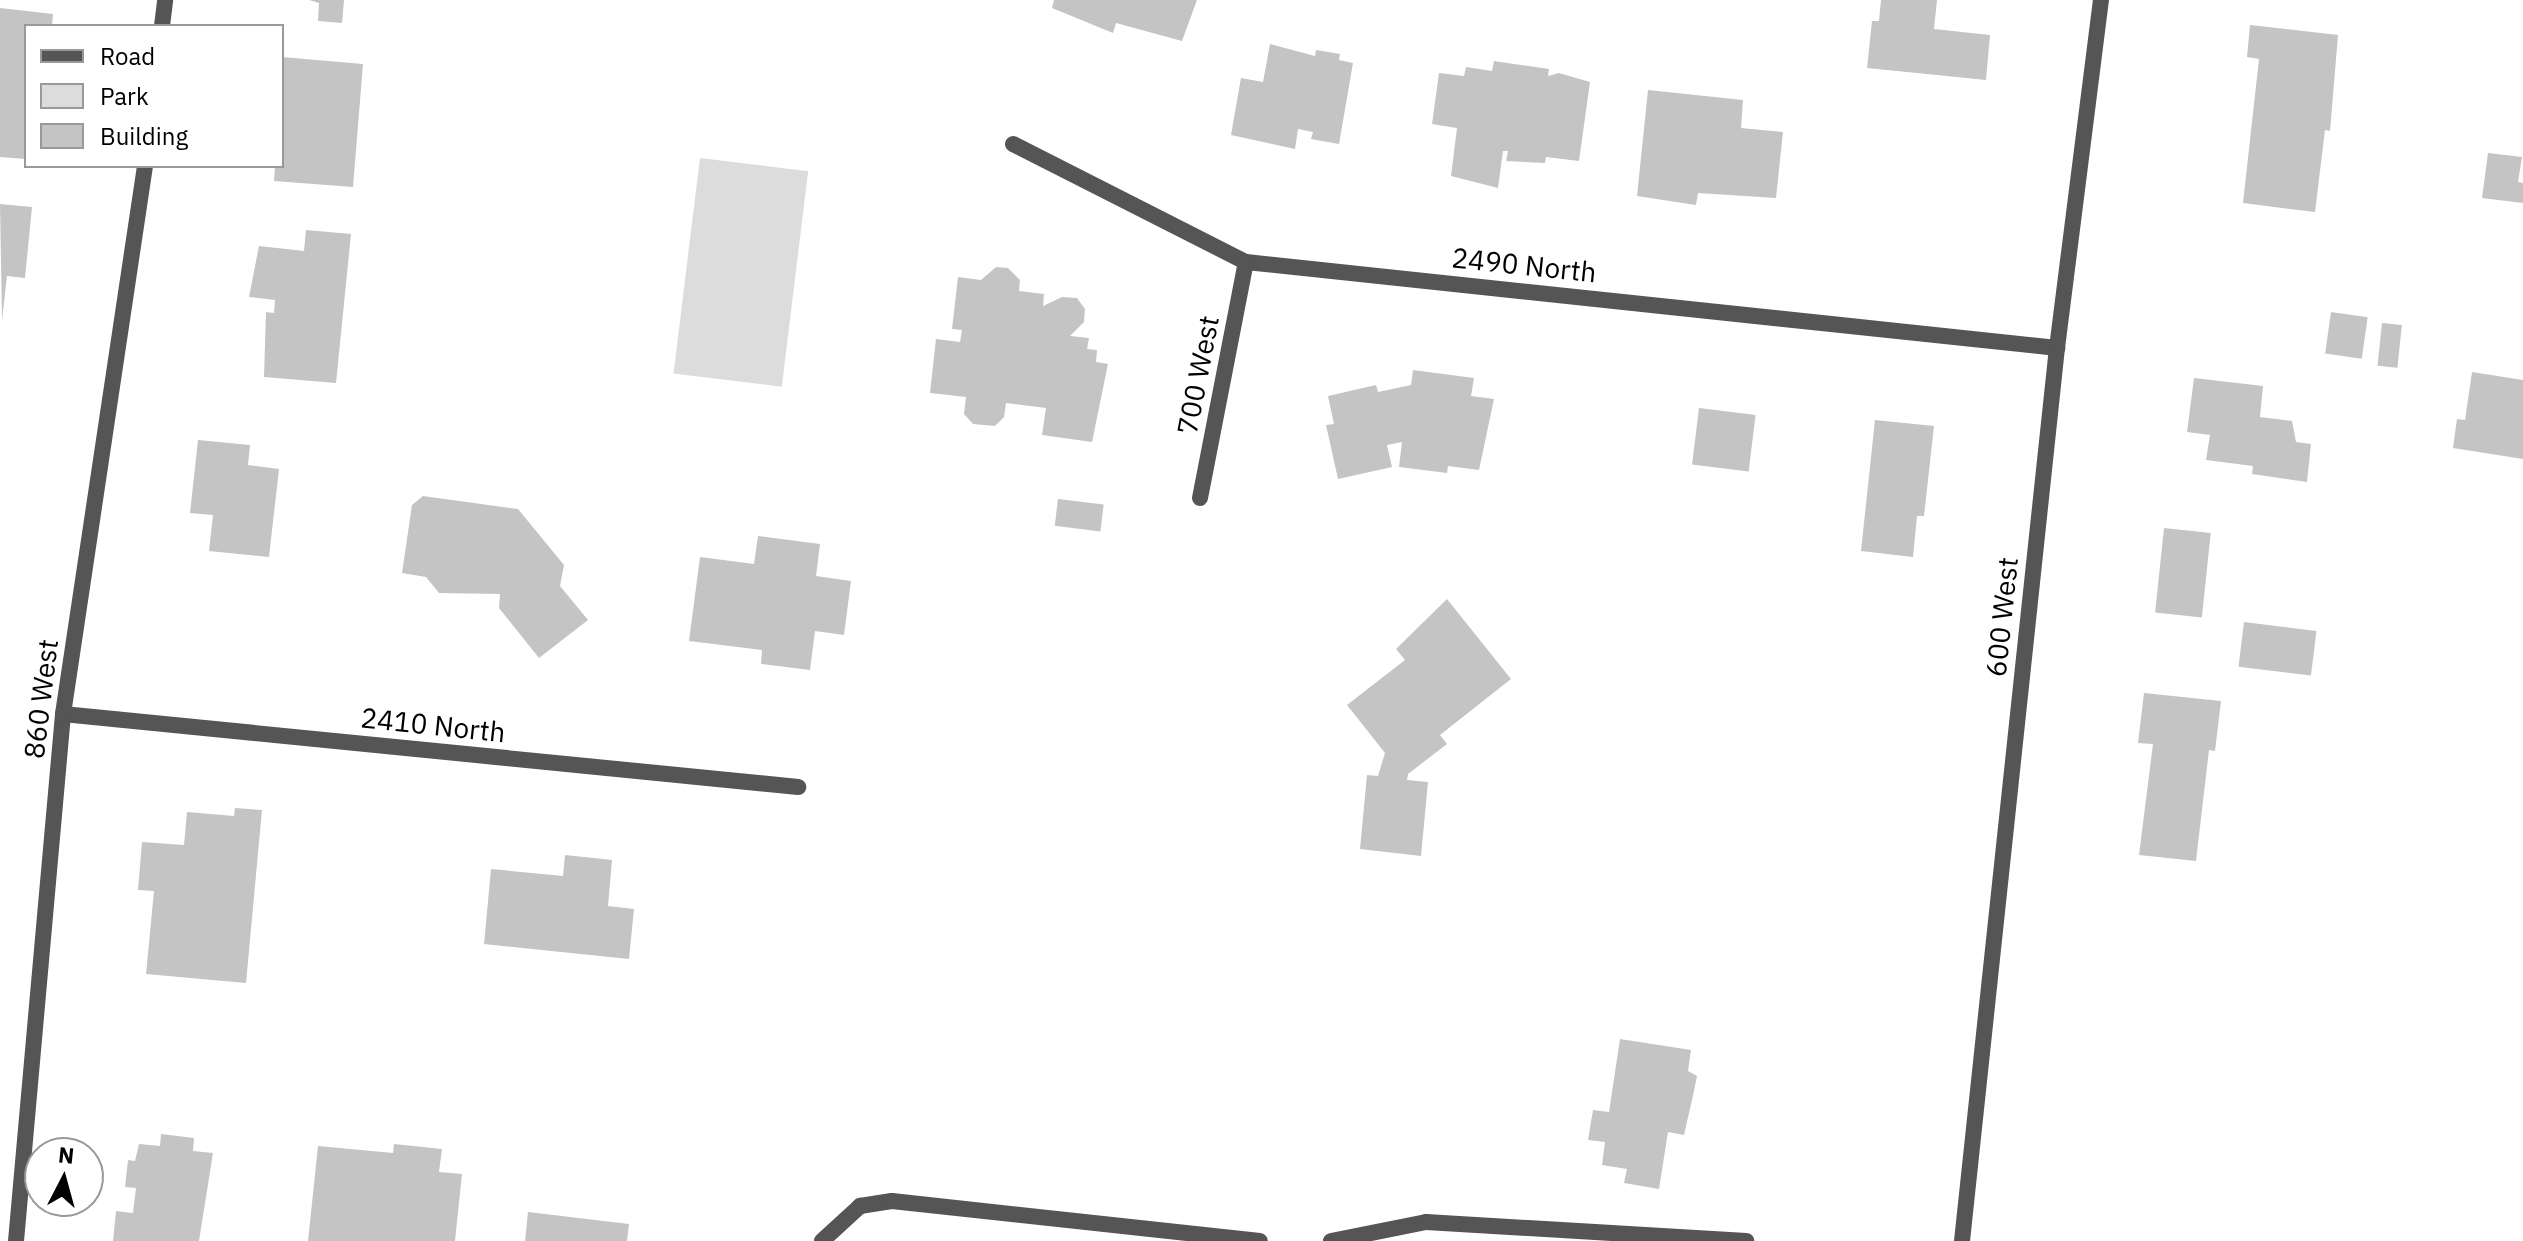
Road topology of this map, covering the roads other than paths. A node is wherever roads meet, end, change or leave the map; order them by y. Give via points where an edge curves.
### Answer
1 (165, 0) edge
2 (2101, 0) edge
3 (162, 24) edge
4 (1013, 144) dead end
5 (145, 168) edge
6 (1246, 262) junction
7 (2057, 348) junction
8 (1200, 498) dead end
9 (63, 714) junction
10 (798, 787) dead end
11 (16, 1241) edge
12 (822, 1241) edge
13 (1260, 1241) edge
14 (1331, 1241) edge
15 (1746, 1241) edge
16 (1962, 1241) edge

1 - 3 street
2 - 7 street, 600 West
4 - 6 street, 2490 North
5 - 9 street, 860 West
6 - 7 street, 2490 North
6 - 8 street, 700 West
7 - 16 street, 600 West
9 - 10 street, 2410 North
9 - 11 street, 860 West
12 - 13 street via 860,1206 892,1201
14 - 15 street via 1426,1222

